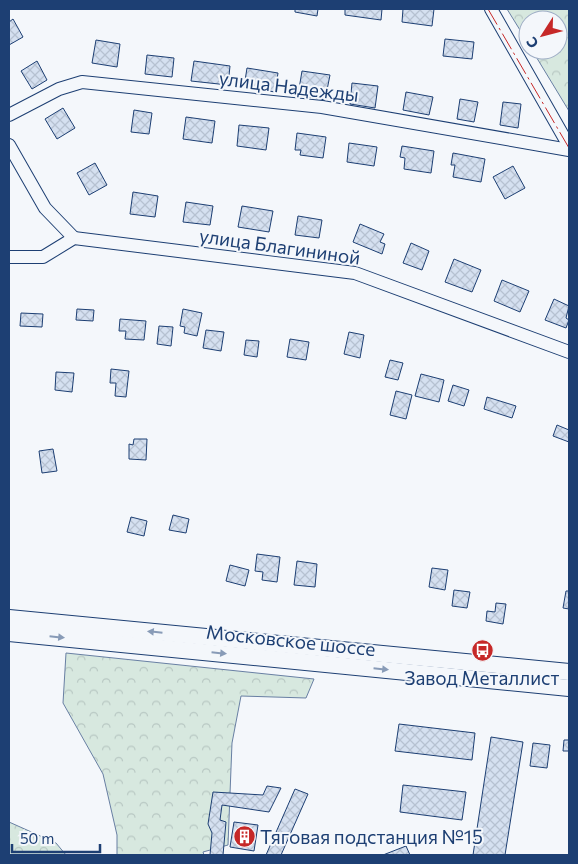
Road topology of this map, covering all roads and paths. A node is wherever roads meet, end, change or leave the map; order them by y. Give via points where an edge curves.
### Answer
1 (491, 9) edge
2 (9, 115) edge
3 (9, 145) edge
4 (569, 148) edge
5 (74, 238) junction
6 (9, 257) edge
7 (569, 352) edge
8 (9, 618) edge
9 (9, 633) edge
10 (569, 672) edge
11 (569, 688) edge

1 - 4 street
2 - 4 street, улица Надежды via 59,89 82,82 322,107
3 - 5 street via 45,208
5 - 6 street via 43,257
5 - 7 street, улица Благининой via 355,273
10 -> 8 main road, Московское шоссе
9 -> 11 main road, Московское шоссе

